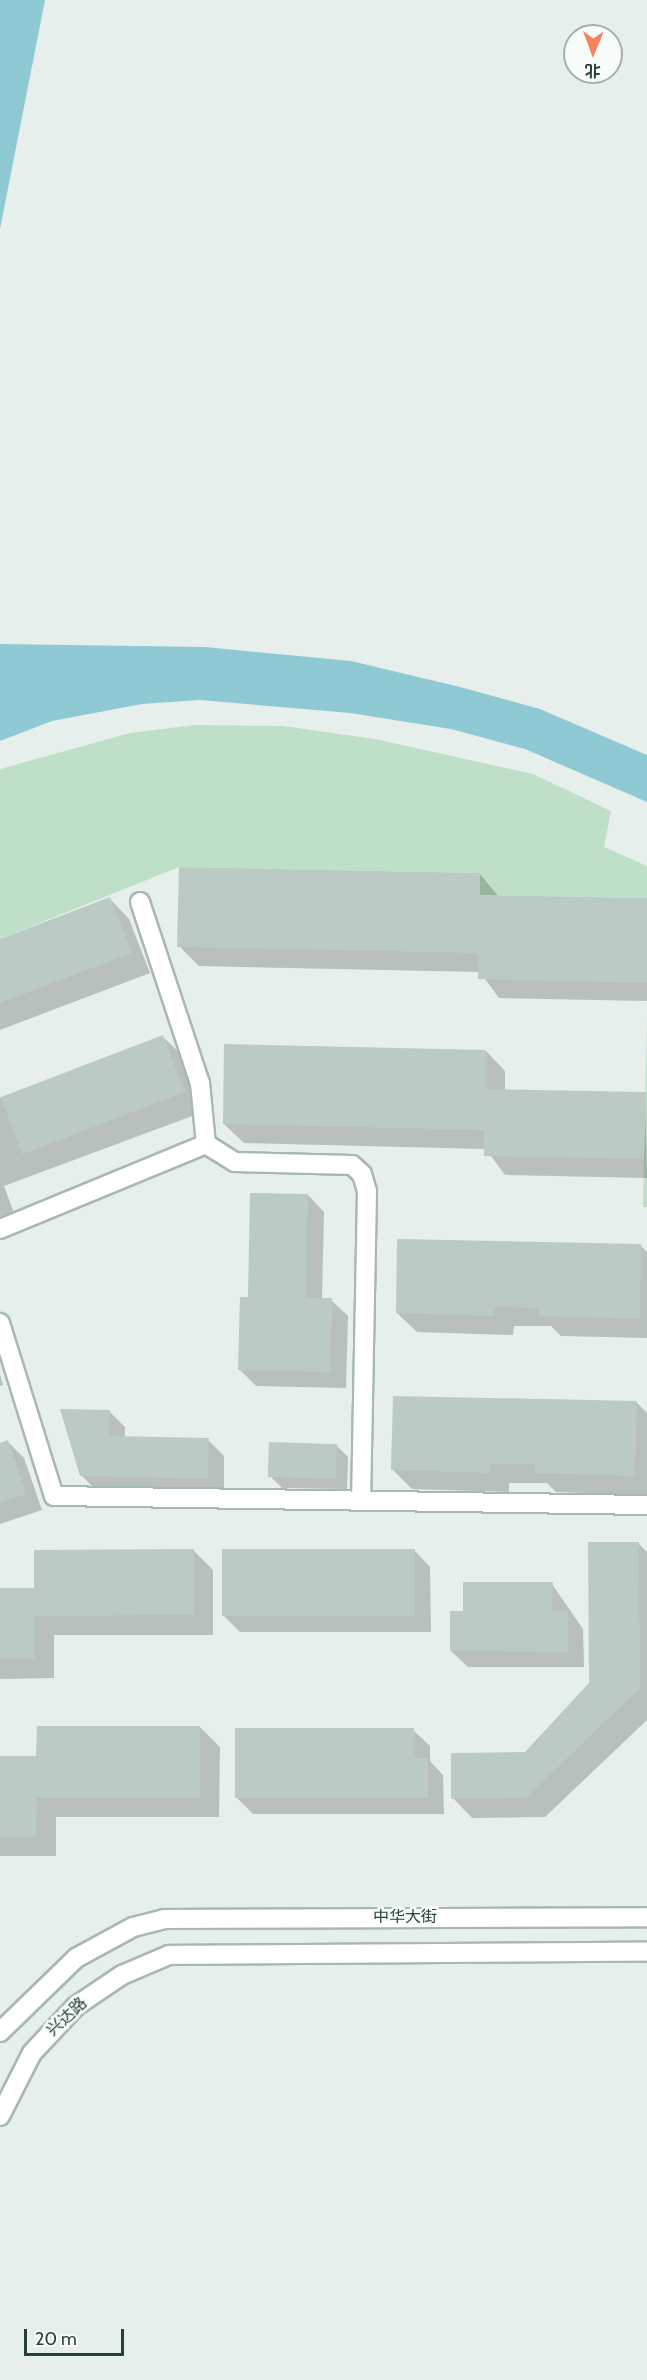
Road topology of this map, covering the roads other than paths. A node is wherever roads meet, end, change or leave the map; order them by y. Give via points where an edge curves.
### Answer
1 (140, 902) dead end
2 (206, 1144) junction
3 (0, 1229) edge
4 (0, 1323) edge
5 (362, 1500) junction
6 (647, 1505) edge
7 (647, 1917) edge
8 (647, 1952) edge
9 (0, 2032) edge
10 (0, 2116) edge

1 - 2 street via 200,1083
2 - 3 street
2 - 5 street via 235,1162 352,1165 362,1174 367,1191
4 - 5 street via 54,1496
5 - 6 street
7 - 9 street, 中华大街 via 164,1919 133,1927 76,1958
8 - 10 street, 兴达路 via 169,1955 122,1975 76,2006 32,2054

